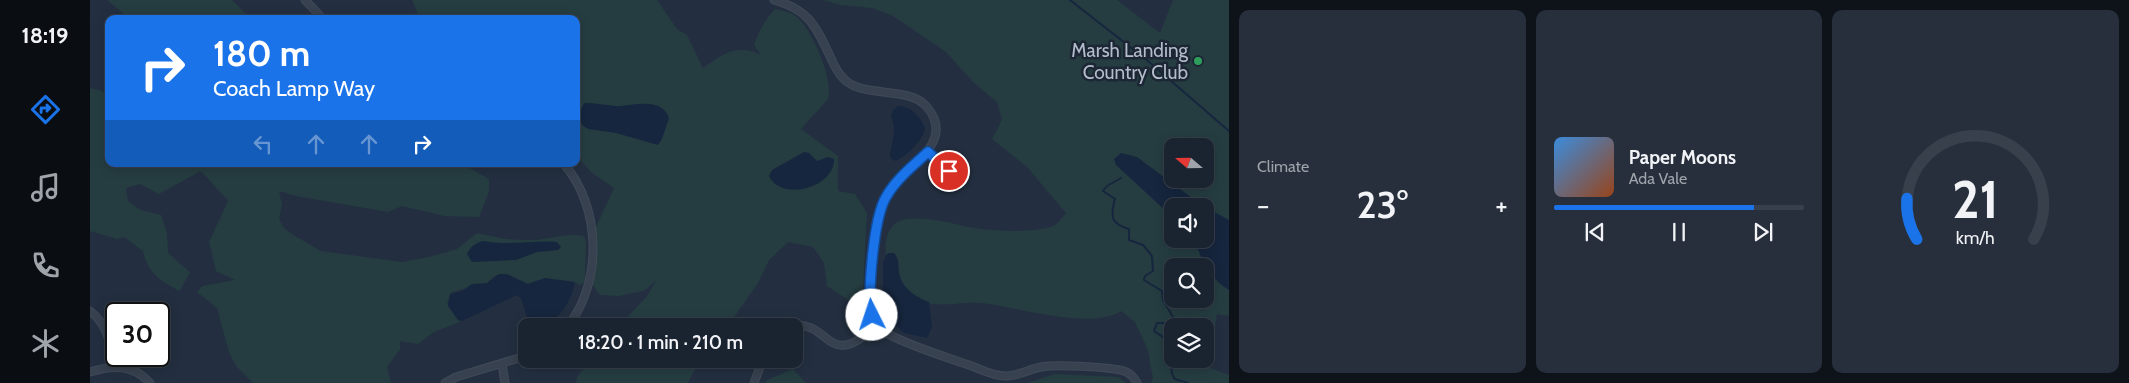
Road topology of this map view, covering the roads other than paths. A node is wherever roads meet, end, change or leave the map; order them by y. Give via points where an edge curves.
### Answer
1 (774, 0) edge
2 (310, 2) edge
3 (321, 15) edge
4 (928, 152) junction
5 (566, 167) edge
6 (949, 171) dead end
7 (90, 311) edge
8 (574, 318) edge
9 (803, 326) edge
10 (877, 326) junction
11 (105, 328) edge
12 (518, 359) edge
13 (502, 364) junction
14 (112, 367) joint
15 (760, 368) edge
16 (90, 372) edge
17 (150, 383) edge
18 (445, 383) edge
19 (505, 383) edge
20 (754, 383) edge
21 (1137, 383) edge

1 - 4 street via 789,4 806,15 836,69 851,84 910,97 924,104 936,128 934,142
2 - 3 street
4 - 6 street
4 - 10 street via 884,200 876,232 871,279 871,308
5 - 8 street via 583,194 592,240 586,292
7 - 11 street
9 - 10 street via 846,346 861,340
10 - 21 street via 911,344 1002,376 1015,376 1041,367 1120,370 1131,374
12 - 13 street
13 - 18 street
13 - 19 street
14 - 16 street
14 - 17 street via 131,370
15 - 20 street

